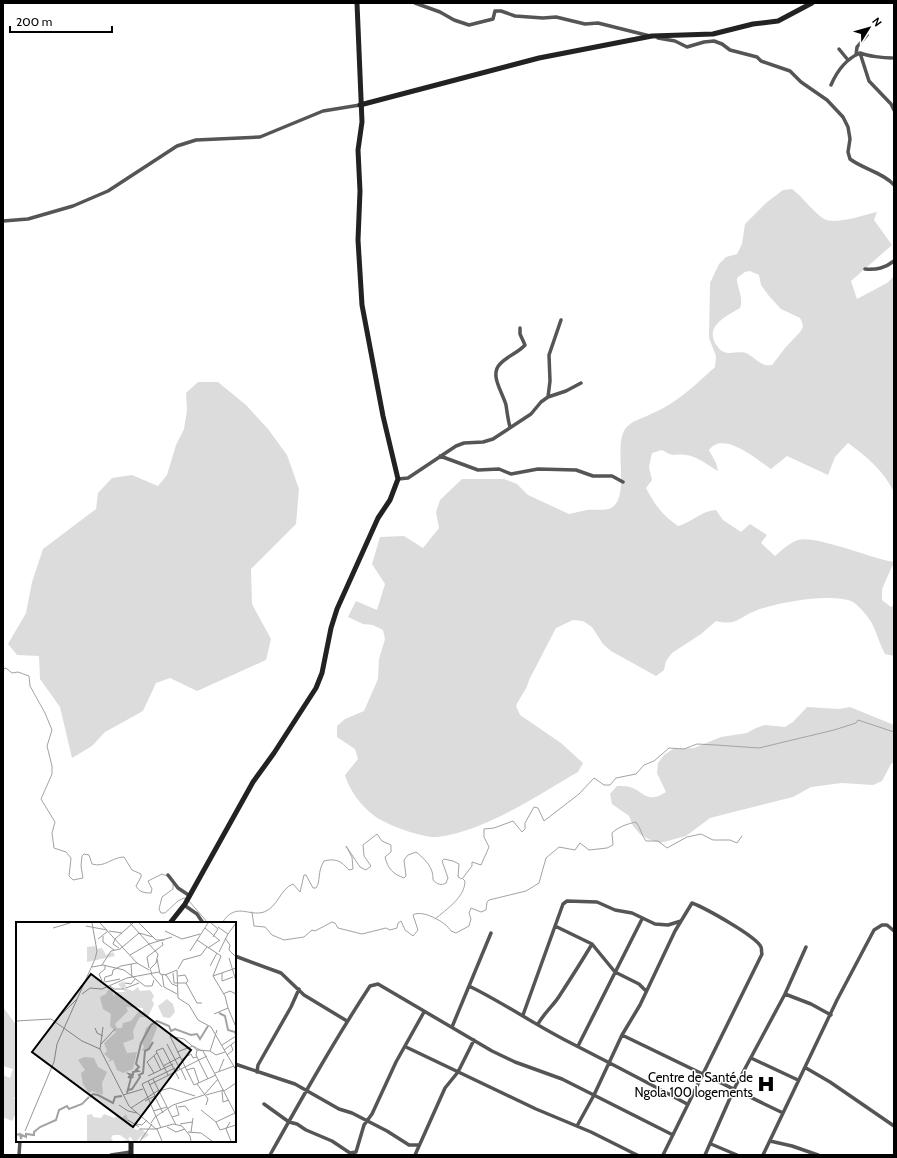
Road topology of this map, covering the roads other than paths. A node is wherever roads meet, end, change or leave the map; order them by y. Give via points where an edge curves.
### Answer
1 (357, 3) edge
2 (812, 3) edge
3 (415, 4) edge
4 (866, 35) dead end
5 (652, 36) junction
6 (840, 49) dead end
7 (858, 54) junction
8 (892, 58) dead end
9 (848, 60) junction
10 (831, 85) dead end
11 (360, 105) junction
12 (894, 110) edge
13 (894, 185) edge
14 (3, 221) edge
15 (894, 261) edge
16 (865, 269) dead end
17 (561, 320) dead end
18 (520, 328) dead end
19 (581, 382) dead end
20 (548, 397) junction
21 (510, 427) junction
22 (440, 456) junction
23 (398, 478) junction
24 (623, 482) dead end
25 (168, 875) dead end
26 (189, 897) junction
27 (185, 905) junction
28 (642, 919) junction
29 (681, 920) junction
30 (171, 922) edge
31 (202, 922) edge
32 (555, 926) junction
33 (894, 931) edge
34 (491, 933) dead end
35 (592, 944) junction
36 (806, 947) dead end
37 (236, 956) edge
38 (615, 972) junction
39 (469, 986) junction
40 (298, 989) junction
41 (646, 991) junction
42 (785, 994) junction
43 (424, 1012) junction
44 (831, 1015) junction
45 (523, 1016) junction
46 (347, 1021) junction
47 (538, 1024) junction
48 (452, 1027) junction
49 (622, 1035) junction
50 (474, 1040) junction
51 (578, 1046) junction
52 (406, 1047) junction
53 (751, 1058) junction
54 (609, 1062) junction
55 (236, 1064) edge
56 (806, 1068) junction
57 (257, 1072) junction
58 (458, 1072) junction
59 (701, 1074) junction
60 (798, 1080) junction
61 (734, 1089) junction
62 (306, 1090) junction
63 (594, 1095) junction
64 (264, 1104) dead end
65 (687, 1104) junction
66 (783, 1114) junction
67 (366, 1121) junction
68 (289, 1122) junction
69 (577, 1126) junction
70 (894, 1126) edge
71 (673, 1135) junction
72 (770, 1141) junction
73 (20, 1142) edge
74 (131, 1142) edge
75 (711, 1144) junction
76 (419, 1145) junction
77 (131, 1153) edge
78 (350, 1154) edge
79 (417, 1154) edge
80 (19, 1155) edge
81 (111, 1155) edge
82 (270, 1155) edge
83 (637, 1155) edge
84 (663, 1155) edge
85 (705, 1155) edge
86 (737, 1155) edge
87 (763, 1155) edge
88 (818, 1155) edge

1 - 11 street
2 - 5 street via 778,21 713,34
3 - 5 street via 469,25 493,19 495,11 501,10 515,16 556,17 585,24 598,23
4 - 7 street via 857,47
5 - 11 street via 539,58
5 - 13 street via 675,41 687,47 714,41 730,50 757,57 761,61 790,71 827,100 843,117 850,139 850,159 884,176
6 - 9 street
7 - 8 street
7 - 9 street
7 - 12 street via 869,81
9 - 10 street
11 - 14 street via 323,111 260,137 196,140 183,144 158,156 129,179 108,191 73,206 28,219
11 - 23 street via 362,122 358,150 358,240 362,304 383,416
15 - 16 street via 888,266
17 - 20 street via 549,355
18 - 21 street via 524,345 499,364 496,370
19 - 20 street
20 - 21 street via 531,414
21 - 22 street via 493,438 483,442 464,443
22 - 23 street via 408,478
22 - 24 street via 478,470 499,469 511,474 538,469 576,470 593,476 612,476
23 - 26 street via 390,500 378,518 337,609 318,683 281,743 253,782
25 - 26 street
26 - 27 street
27 - 30 street
27 - 31 street
28 - 29 street via 668,925
28 - 32 street via 632,913 597,902 572,900 563,904
28 - 38 street
29 - 41 street
29 - 59 street via 692,903 754,940 761,947 762,954
32 - 35 street
32 - 45 street
33 - 44 street via 887,925 874,930
34 - 39 street
35 - 38 street
35 - 47 street via 578,969
36 - 42 street
37 - 40 street via 281,972
38 - 41 street via 639,984
38 - 51 street
39 - 45 street
39 - 48 street
40 - 46 street
40 - 57 street via 291,1008 258,1065
41 - 49 street
42 - 44 street
42 - 53 street
43 - 46 street via 374,984 370,986
43 - 48 street
43 - 52 street
44 - 56 street
45 - 47 street
46 - 62 street via 324,1064
47 - 51 street
48 - 50 street
49 - 54 street
49 - 59 street
50 - 58 street
50 - 63 street via 515,1062 562,1079
51 - 54 street
52 - 58 street
52 - 67 street
53 - 60 street
53 - 61 street
54 - 63 street
54 - 65 street
55 - 57 street
56 - 60 street
56 - 70 street
57 - 62 street
58 - 69 street
58 - 76 street via 445,1088
59 - 61 street
59 - 65 street
60 - 66 street
61 - 66 street
61 - 75 street
62 - 67 street
62 - 68 street
63 - 69 street
63 - 71 street
64 - 68 street
65 - 71 street
66 - 72 street
67 - 76 street via 409,1145
67 - 78 street via 356,1152
68 - 78 street via 332,1141
68 - 82 street
69 - 83 street
71 - 84 street
72 - 87 street
72 - 88 street
73 - 80 street
74 - 77 street
75 - 85 street
75 - 86 street
76 - 79 street
77 - 81 street

